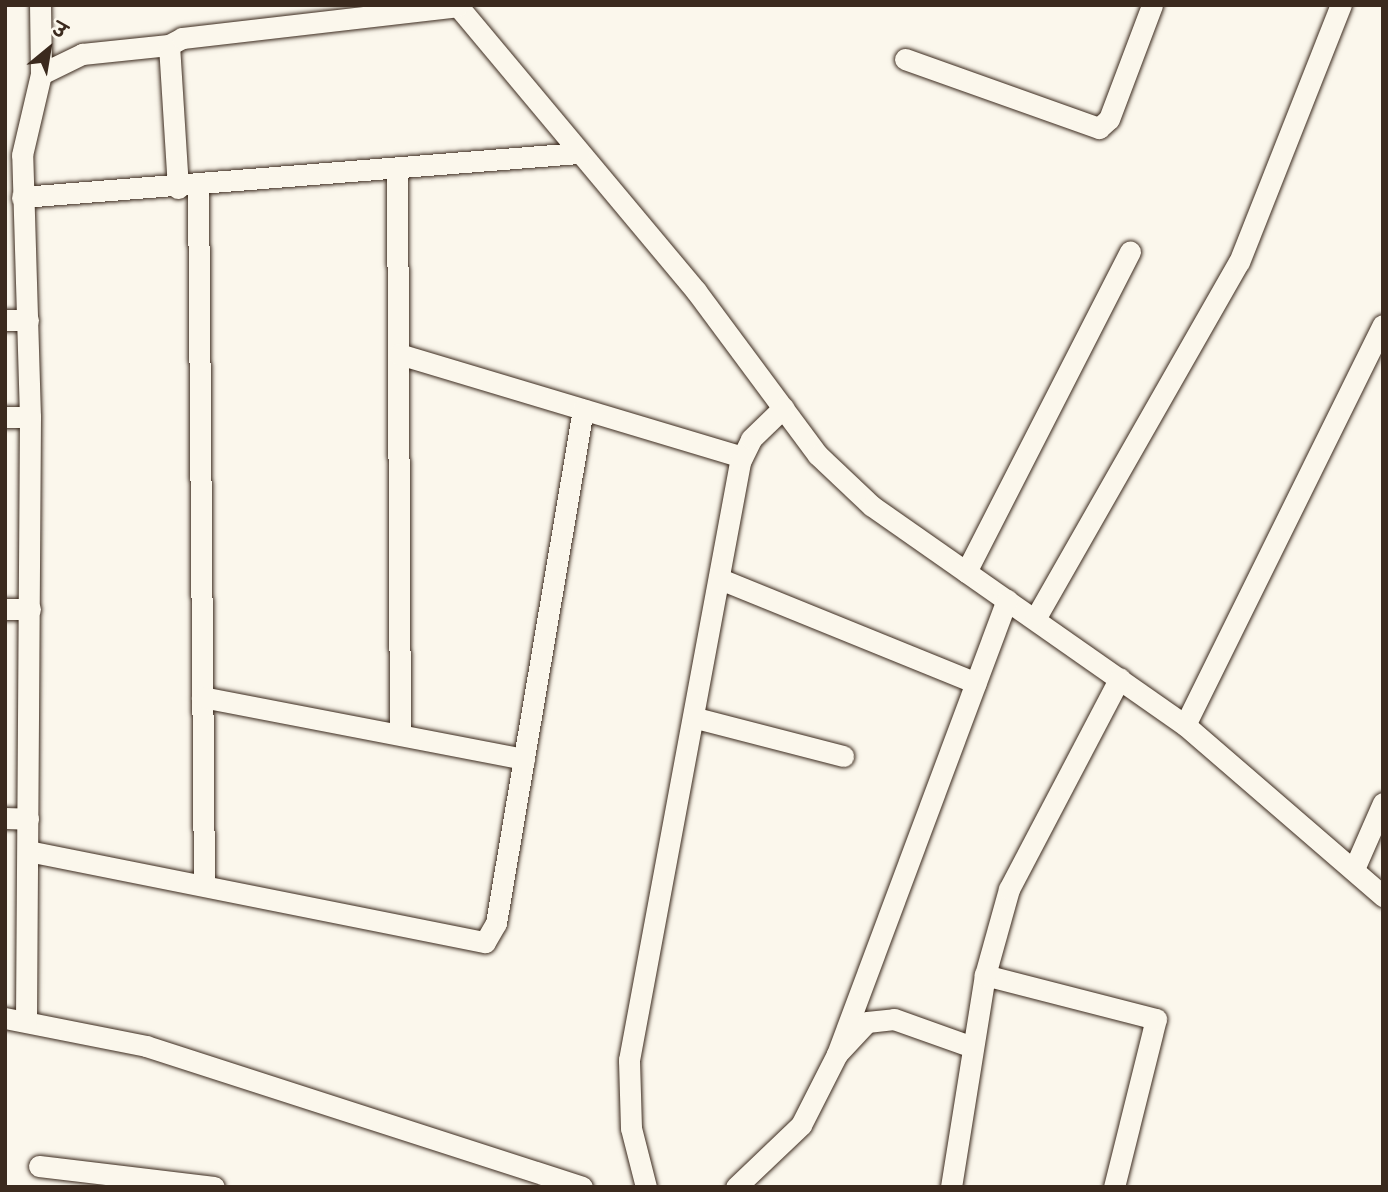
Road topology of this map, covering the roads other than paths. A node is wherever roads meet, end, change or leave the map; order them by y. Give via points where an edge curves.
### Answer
1 (40, 5) edge
2 (457, 5) edge
3 (1152, 5) edge
4 (1341, 5) edge
5 (169, 45) junction
6 (905, 59) dead end
7 (41, 74) junction
8 (579, 153) junction
9 (397, 169) junction
10 (188, 187) junction
11 (22, 197) junction
12 (15, 220) edge
13 (1130, 252) dead end
14 (5, 320) edge
15 (28, 320) junction
16 (1383, 325) edge
17 (398, 354) junction
18 (783, 408) junction
19 (583, 410) junction
20 (5, 417) edge
21 (30, 417) junction
22 (742, 457) junction
23 (966, 572) junction
24 (720, 579) junction
25 (1007, 600) junction
26 (5, 609) edge
27 (30, 609) junction
28 (1035, 619) junction
29 (1121, 678) junction
30 (975, 682) junction
31 (202, 697) junction
32 (696, 718) junction
33 (1185, 725) junction
34 (400, 734) junction
35 (843, 756) dead end
36 (524, 758) junction
37 (1383, 803) edge
38 (5, 818) edge
39 (28, 819) junction
40 (28, 851) junction
41 (1354, 869) junction
42 (204, 885) junction
43 (1383, 896) edge
44 (985, 975) junction
45 (15, 1019) edge
46 (972, 1047) junction
47 (837, 1054) junction
48 (39, 1166) dead end
49 (214, 1187) edge
50 (582, 1187) edge
51 (646, 1187) edge
52 (736, 1187) edge
53 (951, 1187) edge
54 (1114, 1187) edge

1 - 7 street
2 - 5 street via 183,38
2 - 8 street
3 - 6 street via 1109,119 1099,128
4 - 28 street via 1239,261
5 - 7 street via 82,54
5 - 10 street
7 - 11 street via 23,132
8 - 9 street
8 - 18 street via 696,291
9 - 10 street
9 - 17 street
10 - 11 street
10 - 31 street
11 - 12 street
12 - 15 street
13 - 23 street
14 - 15 street
15 - 21 street
16 - 33 street
17 - 19 street
17 - 34 street
18 - 22 street
18 - 23 street via 818,455 873,506
19 - 22 street
19 - 36 street
20 - 21 street
21 - 27 street
22 - 24 street
23 - 25 street
24 - 30 street
24 - 32 street
25 - 28 street
25 - 30 street
26 - 27 street
27 - 39 street
28 - 29 street
29 - 33 street
29 - 44 street via 1009,889
30 - 47 street
31 - 34 street
31 - 42 street
32 - 35 street
32 - 51 street via 628,1060 631,1128
33 - 41 street
34 - 36 street
36 - 42 street via 496,923 485,942
37 - 41 street
38 - 39 street
39 - 40 street
40 - 42 street
40 - 45 street
41 - 43 street
44 - 46 street
44 - 54 street via 1156,1019
45 - 50 street via 146,1046
46 - 47 street via 880,1018 857,1030
46 - 53 street
47 - 52 street via 801,1125
48 - 49 street

